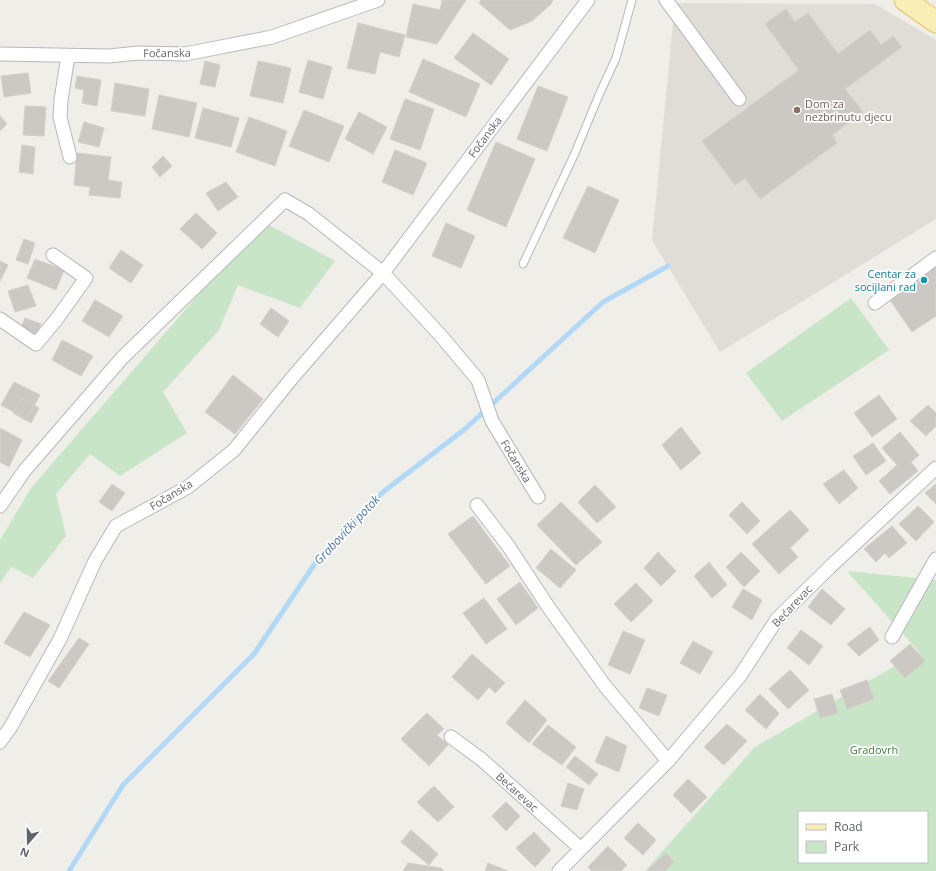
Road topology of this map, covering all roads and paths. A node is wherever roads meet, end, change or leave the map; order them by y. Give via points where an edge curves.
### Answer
1 (378, 0) edge
2 (588, 0) edge
3 (632, 0) edge
4 (666, 0) edge
5 (0, 54) edge
6 (68, 56) junction
7 (739, 99) dead end
8 (70, 157) dead end
9 (53, 255) dead end
10 (936, 258) edge
11 (524, 264) dead end
12 (383, 273) junction
13 (875, 303) dead end
14 (0, 319) edge
15 (936, 468) edge
16 (538, 497) dead end
17 (476, 505) dead end
18 (0, 506) edge
19 (936, 559) edge
20 (892, 638) dead end
21 (452, 737) dead end
22 (0, 742) edge
23 (668, 761) junction
24 (581, 849) junction
25 (559, 871) edge

1 - 6 street, Fočanska via 272,37 185,54
2 - 12 street, Fočanska
3 - 11 lane via 616,58
4 - 7 street
5 - 6 street, Fočanska
6 - 8 street via 60,117
9 - 14 street via 86,278 56,320 36,344
10 - 13 street
12 - 16 street, Fočanska via 478,380 492,421
12 - 18 street, Fočanska via 309,214 285,200 122,358 25,470
12 - 22 street, Fočanska via 234,450 188,487 116,526 95,560 60,639
15 - 23 street, Bećarevac via 777,619 740,676
17 - 23 street via 509,547 605,686
19 - 20 street
21 - 24 street, Bećarevac via 481,759
23 - 24 street, Bećarevac
24 - 25 street, Bećarevac

